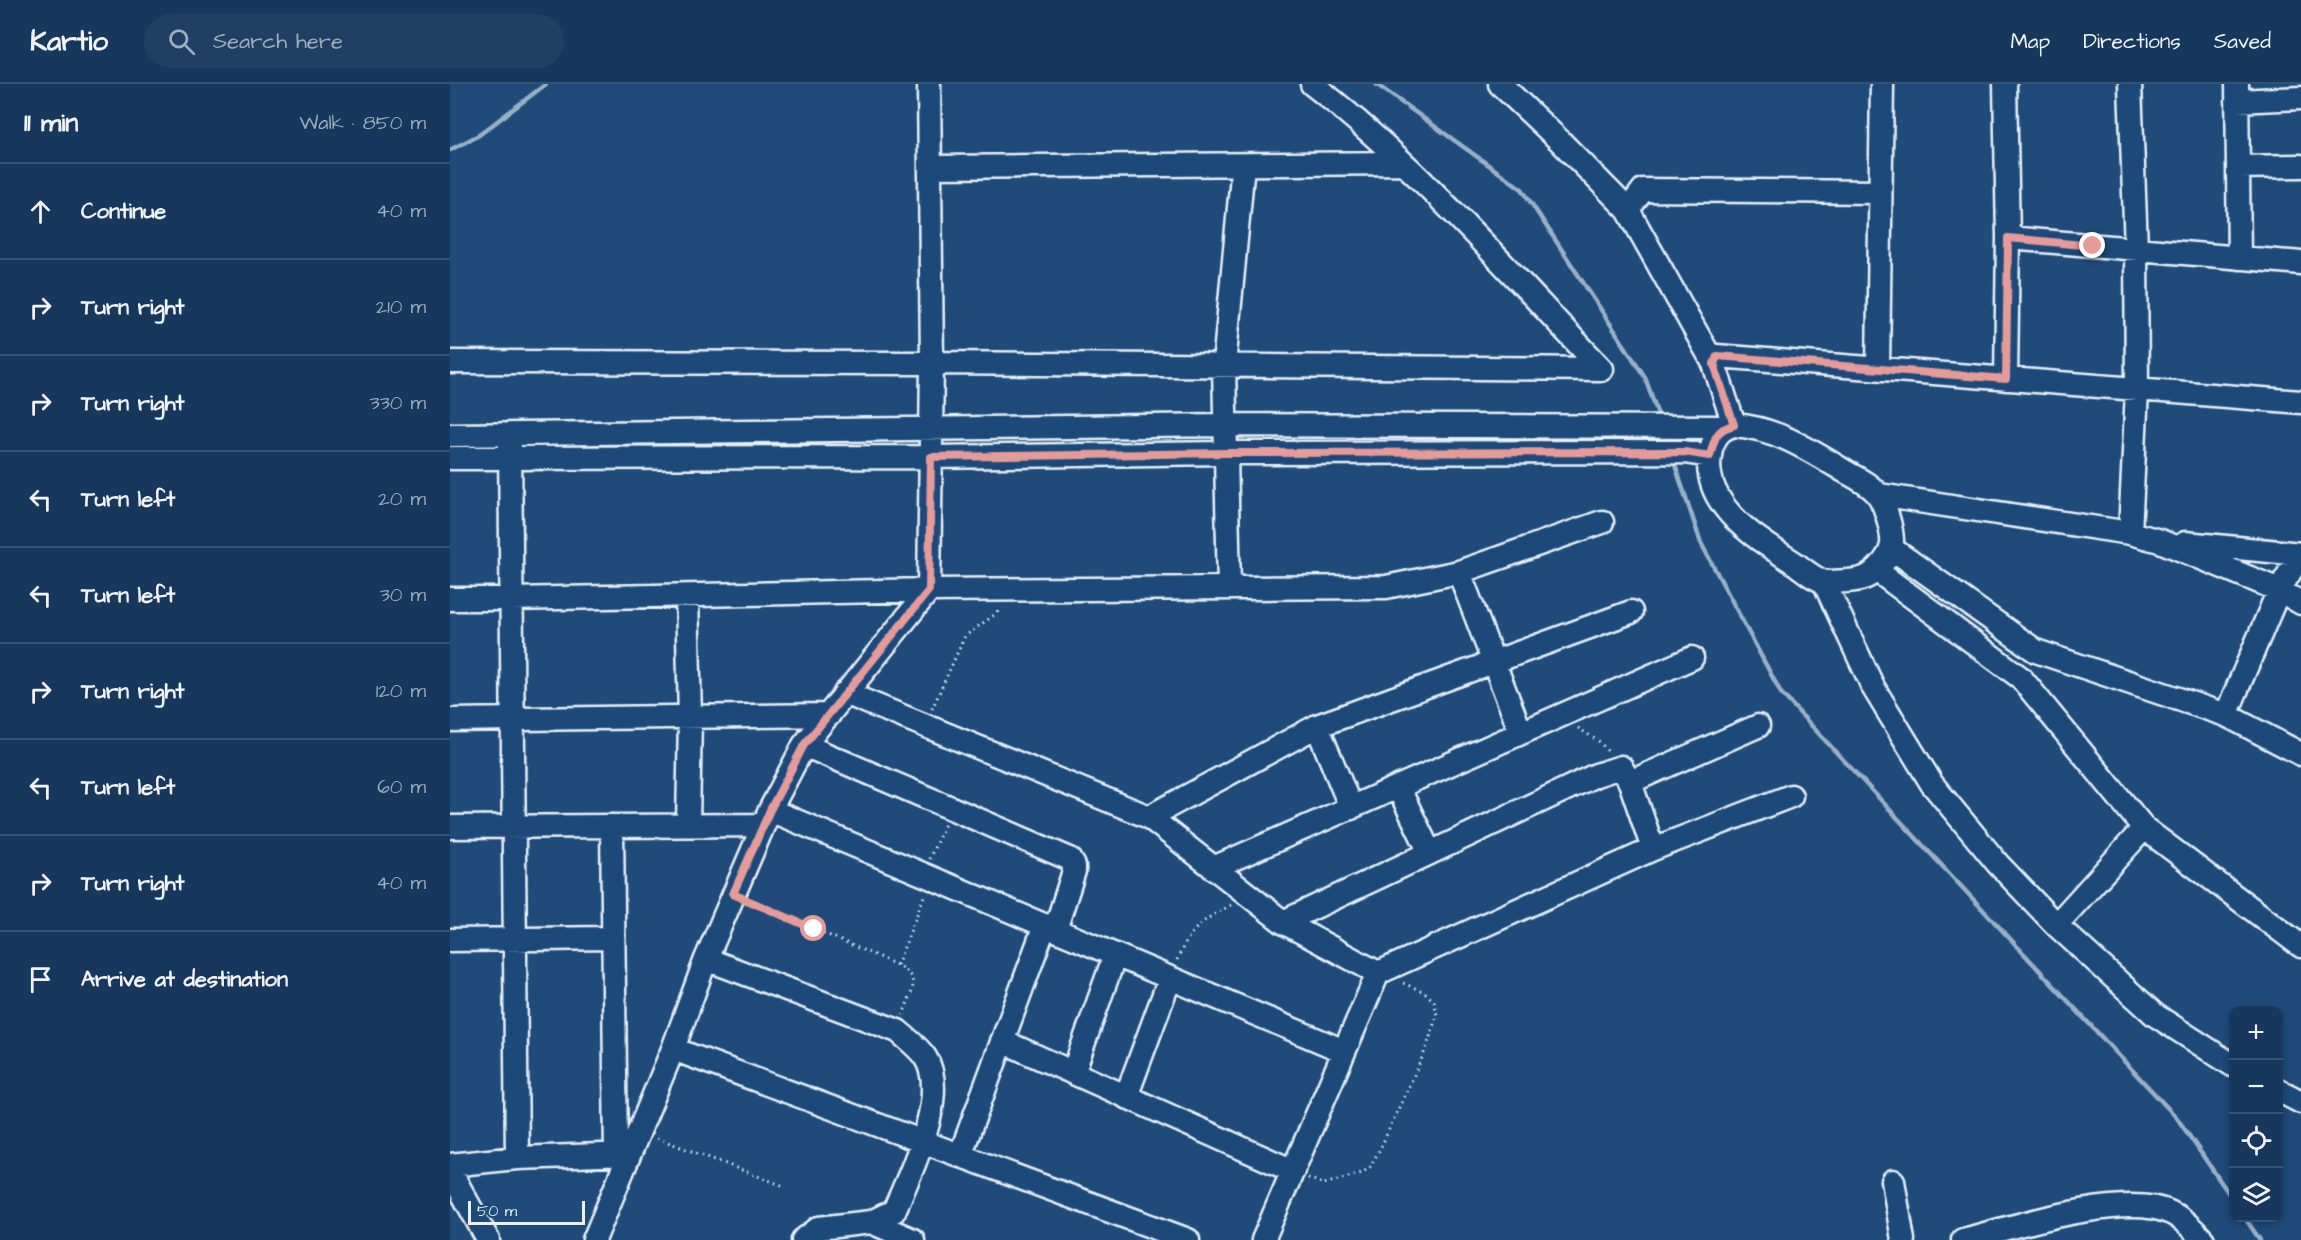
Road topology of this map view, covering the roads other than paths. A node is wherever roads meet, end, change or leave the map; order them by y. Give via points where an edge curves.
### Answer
1 (928, 84) edge
2 (1312, 84) edge
3 (1500, 84) edge
4 (1882, 84) edge
5 (2005, 84) edge
6 (2130, 84) edge
7 (2237, 93) edge
8 (2301, 98) edge
9 (1401, 163) junction
10 (1243, 165) junction
11 (2301, 166) edge
12 (930, 167) junction
13 (2238, 167) junction
14 (1880, 192) junction
15 (1628, 210) junction
16 (2008, 238) junction
17 (2136, 249) junction
18 (2239, 258) junction
19 (2301, 263) edge
20 (450, 362) edge
21 (932, 363) junction
22 (1714, 364) junction
23 (1224, 366) junction
24 (1878, 368) junction
25 (2006, 379) junction
26 (2137, 390) junction
27 (2301, 402) edge
28 (1226, 425) junction
29 (1729, 426) junction
30 (931, 430) junction
31 (509, 434) junction
32 (450, 435) edge
33 (1226, 453) junction
34 (1710, 456) junction
35 (931, 457) junction
36 (450, 458) edge
37 (510, 459) junction
38 (1879, 495) junction
39 (1602, 522) dead end
40 (2130, 533) junction
41 (2160, 541) junction
42 (1892, 548) junction
43 (2301, 554) edge
44 (1876, 570) junction
45 (1459, 572) junction
46 (1824, 582) junction
47 (1229, 588) junction
48 (929, 590) junction
49 (2279, 590) junction
50 (687, 596) junction
51 (450, 599) edge
52 (512, 599) junction
53 (2301, 603) edge
54 (1631, 612) dead end
55 (2036, 651) junction
56 (1692, 658) dead end
57 (1493, 660) junction
58 (2020, 678) junction
59 (846, 693) junction
60 (829, 715) junction
61 (2226, 716) junction
62 (690, 717) junction
63 (513, 719) junction
64 (450, 720) edge
65 (1317, 726) junction
66 (1758, 726) dead end
67 (1521, 733) junction
68 (804, 745) junction
69 (2301, 754) edge
70 (1625, 775) junction
71 (1398, 787) junction
72 (1791, 796) dead end
73 (1351, 808) junction
74 (767, 817) junction
75 (1149, 817) junction
76 (688, 825) junction
77 (450, 826) edge
78 (514, 826) junction
79 (612, 826) junction
80 (2145, 828) junction
81 (1653, 849) junction
82 (1430, 853) junction
83 (1213, 868) junction
84 (1283, 922) junction
85 (2056, 924) junction
86 (1050, 928) junction
87 (613, 938) junction
88 (515, 939) junction
89 (450, 940) edge
90 (2301, 946) edge
91 (1115, 955) junction
92 (706, 958) junction
93 (1378, 972) junction
94 (1170, 978) junction
95 (1002, 1041) junction
96 (673, 1049) junction
97 (1344, 1051) junction
98 (2229, 1063) edge
99 (1073, 1073) junction
100 (2283, 1093) edge
101 (1126, 1096) junction
102 (2301, 1102) edge
103 (923, 1142) junction
104 (622, 1154) junction
105 (960, 1156) junction
106 (517, 1158) junction
107 (450, 1165) edge
108 (450, 1171) edge
109 (1293, 1171) junction
110 (1893, 1181) dead end
111 (871, 1222) junction
112 (488, 1240) edge
113 (594, 1240) edge
114 (803, 1240) edge
115 (913, 1240) edge
116 (1188, 1240) edge
117 (1263, 1240) edge
118 (1903, 1240) edge
119 (1963, 1240) edge
120 (2203, 1240) edge

1 - 12 street
2 - 9 street
3 - 15 street
4 - 14 street
5 - 16 street
6 - 17 street
7 - 8 street
7 - 13 street
9 - 10 street
9 - 23 street via 1602,369
10 - 12 street
10 - 23 street
11 - 13 street
12 - 21 street
13 - 18 street
14 - 15 street via 1643,190
14 - 24 street
15 - 22 street
16 - 17 street
16 - 25 street
17 - 18 street
17 - 26 street
18 - 19 street
20 - 21 street
21 - 23 street
21 - 30 street
22 - 24 street via 1717,356 1722,355
22 - 29 street
23 - 28 street
24 - 25 street
25 - 26 street
26 - 27 street
26 - 40 street
28 - 29 street
28 - 30 street
28 - 33 street
29 - 34 street via 1714,440
29 - 38 street via 1750,426 1795,441
30 - 31 street
30 - 35 street
31 - 32 street
31 - 37 street
33 - 34 street via 1684,452
33 - 35 street
33 - 47 street
34 - 46 street via 1710,482 1728,514 1767,546
35 - 37 street
35 - 48 street
36 - 37 street
37 - 52 street
38 - 40 street
38 - 42 street via 1889,519
39 - 45 street
40 - 41 street
41 - 43 street
41 - 49 street
42 - 44 street
42 - 55 street
43 - 49 street
44 - 46 street via 1863,579
44 - 58 street
45 - 47 street via 1386,587
45 - 57 street
46 - 85 street via 1873,687 1932,784 1998,864
47 - 48 street
48 - 50 street
48 - 59 street
49 - 53 street
49 - 61 street
50 - 52 street
50 - 62 street
51 - 52 street
52 - 63 street
54 - 57 street
55 - 58 street
55 - 61 street
56 - 67 street
57 - 65 street
57 - 67 street
58 - 80 street
59 - 60 street
59 - 75 street
60 - 62 street
60 - 68 street
61 - 69 street
62 - 63 street
62 - 76 street
63 - 64 street
63 - 78 street
65 - 73 street
65 - 75 street
66 - 70 street
67 - 71 street
68 - 74 street
68 - 86 street via 1070,859 1074,871
70 - 81 street
70 - 82 street via 1596,775
71 - 73 street
71 - 82 street
72 - 81 street
73 - 83 street
74 - 76 street
74 - 86 street via 926,875
74 - 92 street
75 - 83 street
76 - 79 street
77 - 78 street
78 - 79 street
78 - 88 street
79 - 87 street
80 - 85 street
80 - 90 street
81 - 93 street
82 - 84 street
83 - 84 street
84 - 93 street
85 - 98 street via 2155,1015
86 - 91 street
86 - 95 street
87 - 88 street
87 - 104 street
88 - 89 street
88 - 106 street
91 - 94 street
91 - 99 street
92 - 96 street
92 - 103 street via 898,1031 926,1058 934,1087
93 - 97 street
94 - 97 street
94 - 101 street
95 - 99 street
95 - 105 street
96 - 103 street
96 - 104 street via 639,1131
97 - 109 street
99 - 101 street
100 - 102 street
101 - 109 street
103 - 105 street
103 - 111 street via 894,1211
104 - 106 street
104 - 113 street
105 - 116 street
106 - 107 street
108 - 112 street
109 - 117 street
110 - 118 street
111 - 114 street via 819,1228
111 - 115 street
119 - 120 street via 2117,1205 2147,1205 2172,1213

